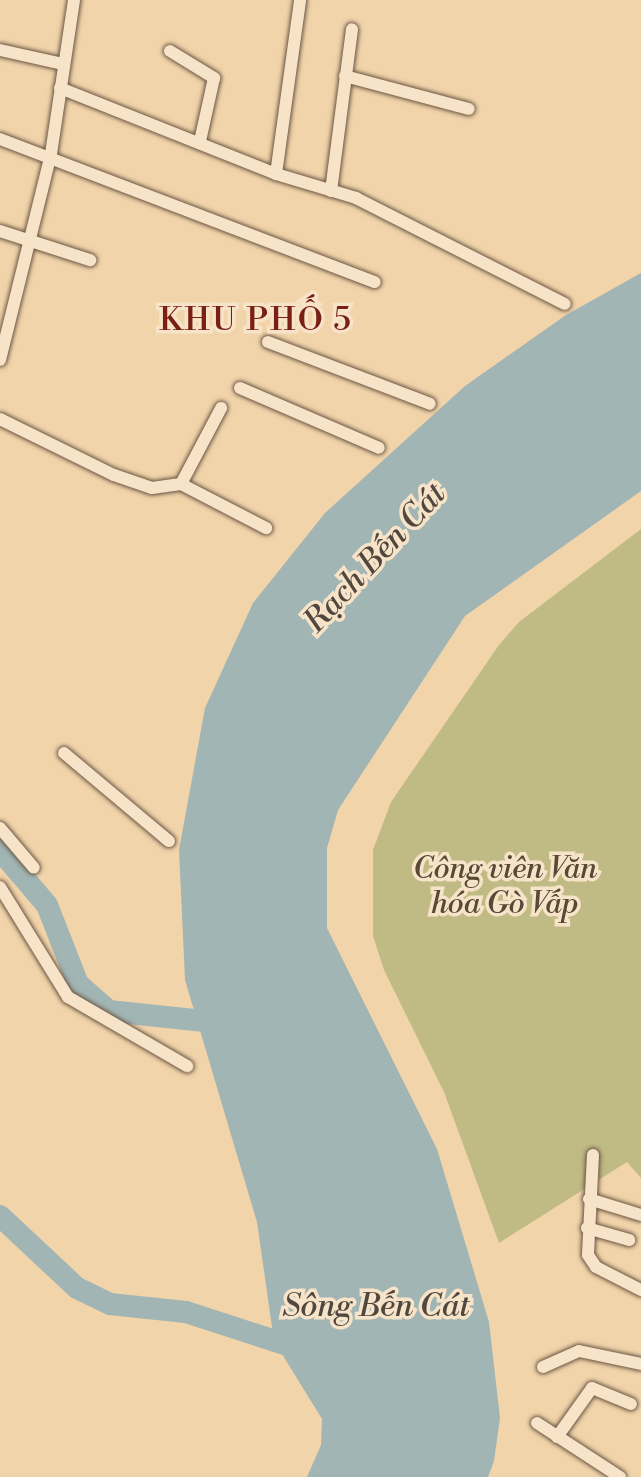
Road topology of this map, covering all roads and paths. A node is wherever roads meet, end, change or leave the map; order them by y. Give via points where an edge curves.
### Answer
1 (74, 0) edge
2 (300, 0) edge
3 (352, 29) dead end
4 (0, 50) edge
5 (170, 51) dead end
6 (63, 64) junction
7 (345, 76) junction
8 (60, 88) junction
9 (469, 109) dead end
10 (0, 139) edge
11 (200, 141) junction
12 (51, 154) junction
13 (276, 174) junction
14 (331, 191) junction
15 (0, 231) edge
16 (31, 238) junction
17 (90, 260) dead end
18 (375, 282) dead end
19 (565, 304) dead end
20 (268, 342) dead end
21 (1, 353) edge
22 (240, 388) dead end
23 (430, 404) dead end
24 (221, 408) dead end
25 (0, 419) edge
26 (379, 448) dead end
27 (181, 484) junction
28 (266, 528) dead end
29 (64, 753) dead end
30 (0, 828) edge
31 (169, 841) dead end
32 (34, 868) dead end
33 (0, 887) edge
34 (187, 1066) dead end
35 (593, 1155) dead end
36 (589, 1199) junction
37 (641, 1215) edge
38 (587, 1228) junction
39 (629, 1240) dead end
40 (641, 1290) edge
41 (641, 1364) edge
42 (543, 1367) dead end
43 (631, 1404) dead end
44 (537, 1423) dead end
45 (557, 1437) junction
46 (620, 1477) edge

1 - 6 street
2 - 13 street
3 - 7 street
4 - 6 street
5 - 11 street via 214,78
6 - 8 street
7 - 9 street
7 - 14 street
8 - 11 street
8 - 12 street
10 - 12 street
11 - 13 street
12 - 16 street
12 - 18 street
13 - 14 street
14 - 19 street
15 - 16 street
16 - 17 street
16 - 21 street
20 - 23 street
22 - 26 street
24 - 27 street
25 - 27 street via 147,487
27 - 28 street
29 - 31 street
30 - 32 street
33 - 34 street via 68,997
35 - 36 street
36 - 37 street
36 - 38 street
38 - 39 street
38 - 40 street via 588,1255 596,1267
41 - 42 street via 579,1351
43 - 45 street via 592,1388
44 - 45 street
45 - 46 street

